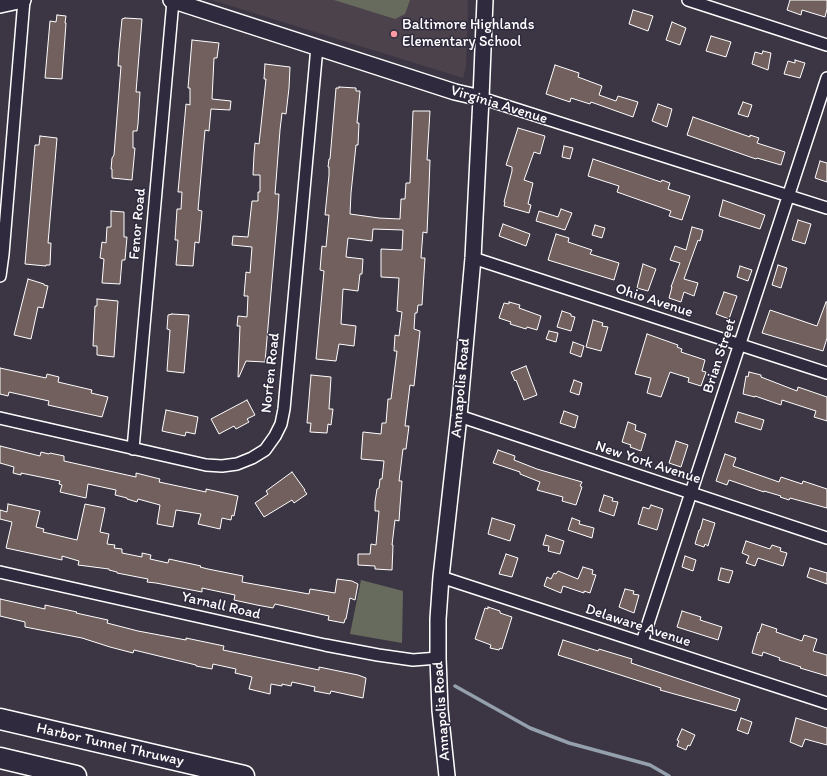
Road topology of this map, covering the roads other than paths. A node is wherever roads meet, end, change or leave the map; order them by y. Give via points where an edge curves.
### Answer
1 (24, 0) edge
2 (172, 0) edge
3 (485, 0) edge
4 (688, 0) edge
5 (0, 5) edge
6 (827, 45) edge
7 (317, 47) junction
8 (827, 78) edge
9 (481, 98) junction
10 (788, 196) junction
11 (827, 208) edge
12 (473, 258) junction
13 (0, 276) edge
14 (740, 345) junction
15 (827, 373) edge
16 (459, 416) junction
17 (0, 418) edge
18 (133, 449) junction
19 (691, 493) junction
20 (827, 538) edge
21 (0, 572) edge
22 (440, 577) junction
23 (642, 642) junction
24 (438, 658) junction
25 (827, 703) edge
26 (0, 718) edge
27 (0, 758) edge
28 (76, 776) edge
29 (244, 776) edge
30 (446, 776) edge

1 - 5 main road
1 - 13 street
2 - 7 main road, Virginia Avenue
2 - 18 street, Fenor Road
3 - 9 main road, Annapolis Road
4 - 6 street
7 - 9 main road, Virginia Avenue
7 - 18 street, Norfen Road via 281,424 265,450 237,464 206,466
8 - 10 street, Brian Street
9 - 10 street, Virginia Avenue
9 - 12 main road, Annapolis Road
10 - 11 street, Virginia Avenue
10 - 14 street, Brian Street
12 - 14 street, Ohio Avenue
12 - 16 main road, Annapolis Road
14 - 15 street, Ohio Avenue
14 - 19 street, Brian Street
16 - 19 street, New York Avenue
16 - 22 main road, Annapolis Road
17 - 18 street, Norfen Road
19 - 20 street, New York Avenue
19 - 23 street, Brian Street
21 - 24 street, Yarnall Road via 325,645 412,660
22 - 23 street, Delaware Avenue
22 - 24 main road, Annapolis Road
23 - 25 street, Delaware Avenue
24 - 30 main road, Annapolis Road
26 - 29 highway, Harbor Tunnel Thruway
27 - 28 highway

